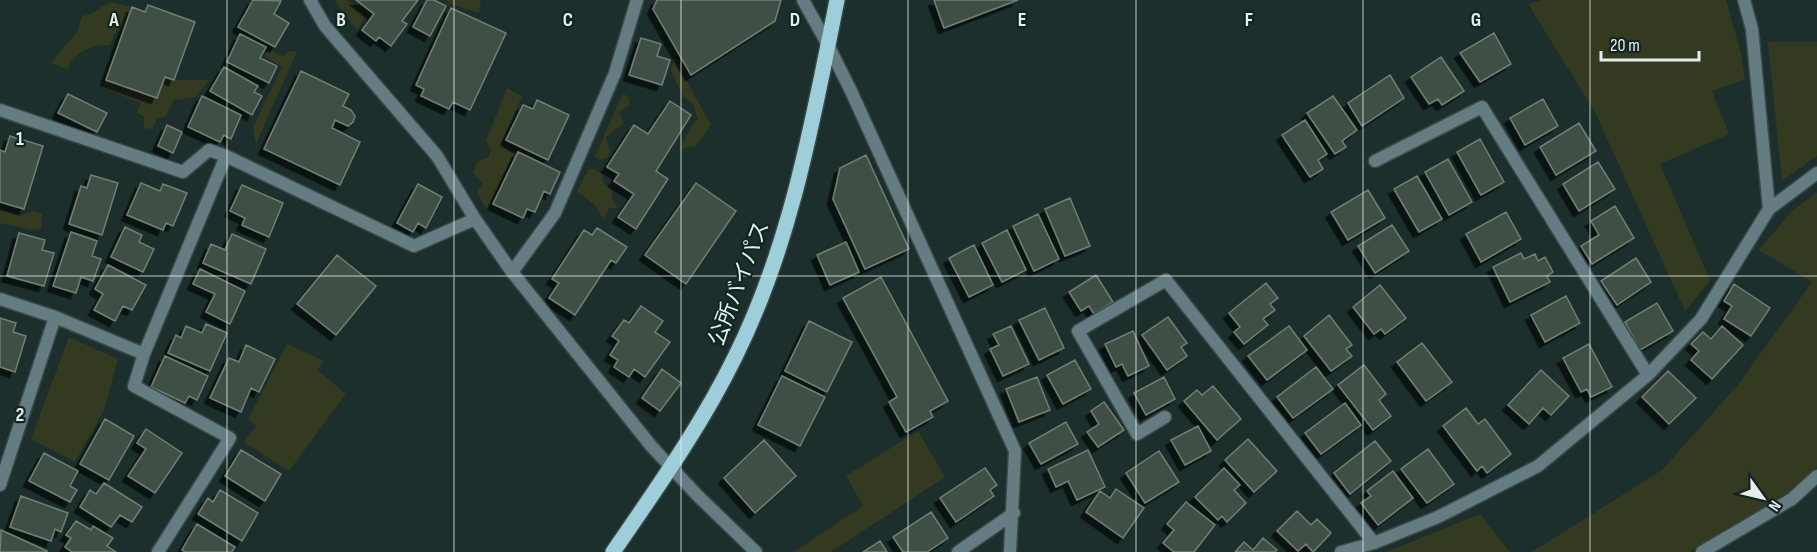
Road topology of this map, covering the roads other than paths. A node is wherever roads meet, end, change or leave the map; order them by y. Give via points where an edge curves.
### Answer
1 (310, 0) edge
2 (637, 0) edge
3 (803, 0) edge
4 (837, 0) edge
5 (1744, 0) edge
6 (828, 45) junction
7 (0, 110) edge
8 (226, 156) junction
9 (1375, 161) dead end
10 (1817, 173) edge
11 (1769, 209) junction
12 (475, 219) junction
13 (512, 272) junction
14 (0, 298) edge
15 (55, 317) junction
16 (144, 354) junction
17 (1648, 375) junction
18 (1165, 417) dead end
19 (671, 469) junction
20 (1817, 477) edge
21 (0, 484) edge
22 (1014, 513) junction
23 (1374, 543) junction
24 (158, 552) edge
25 (613, 552) edge
26 (756, 552) edge
27 (958, 552) edge
28 (1010, 552) edge
29 (1341, 552) edge
30 (1702, 552) edge

1 - 12 street via 325,26 437,156
2 - 13 street via 615,74 555,213
3 - 6 street
4 - 6 main road, 公所バイパス
5 - 11 street via 1752,29
6 - 19 main road, 公所バイパス via 801,169 773,266 737,353
6 - 22 street via 1016,451
7 - 8 street via 183,172 209,150
8 - 12 street via 414,246
8 - 16 street
9 - 17 street via 1482,107
10 - 11 street
11 - 17 street via 1701,319
12 - 13 street
13 - 19 street
14 - 15 street
15 - 16 street
15 - 21 street
16 - 24 street via 134,386 230,438
17 - 23 street via 1538,466 1438,517
18 - 23 street via 1137,434 1078,331 1166,280
19 - 25 main road, 公所バイパス
19 - 26 street
20 - 30 street via 1792,499
22 - 27 street
22 - 28 street
23 - 29 street

